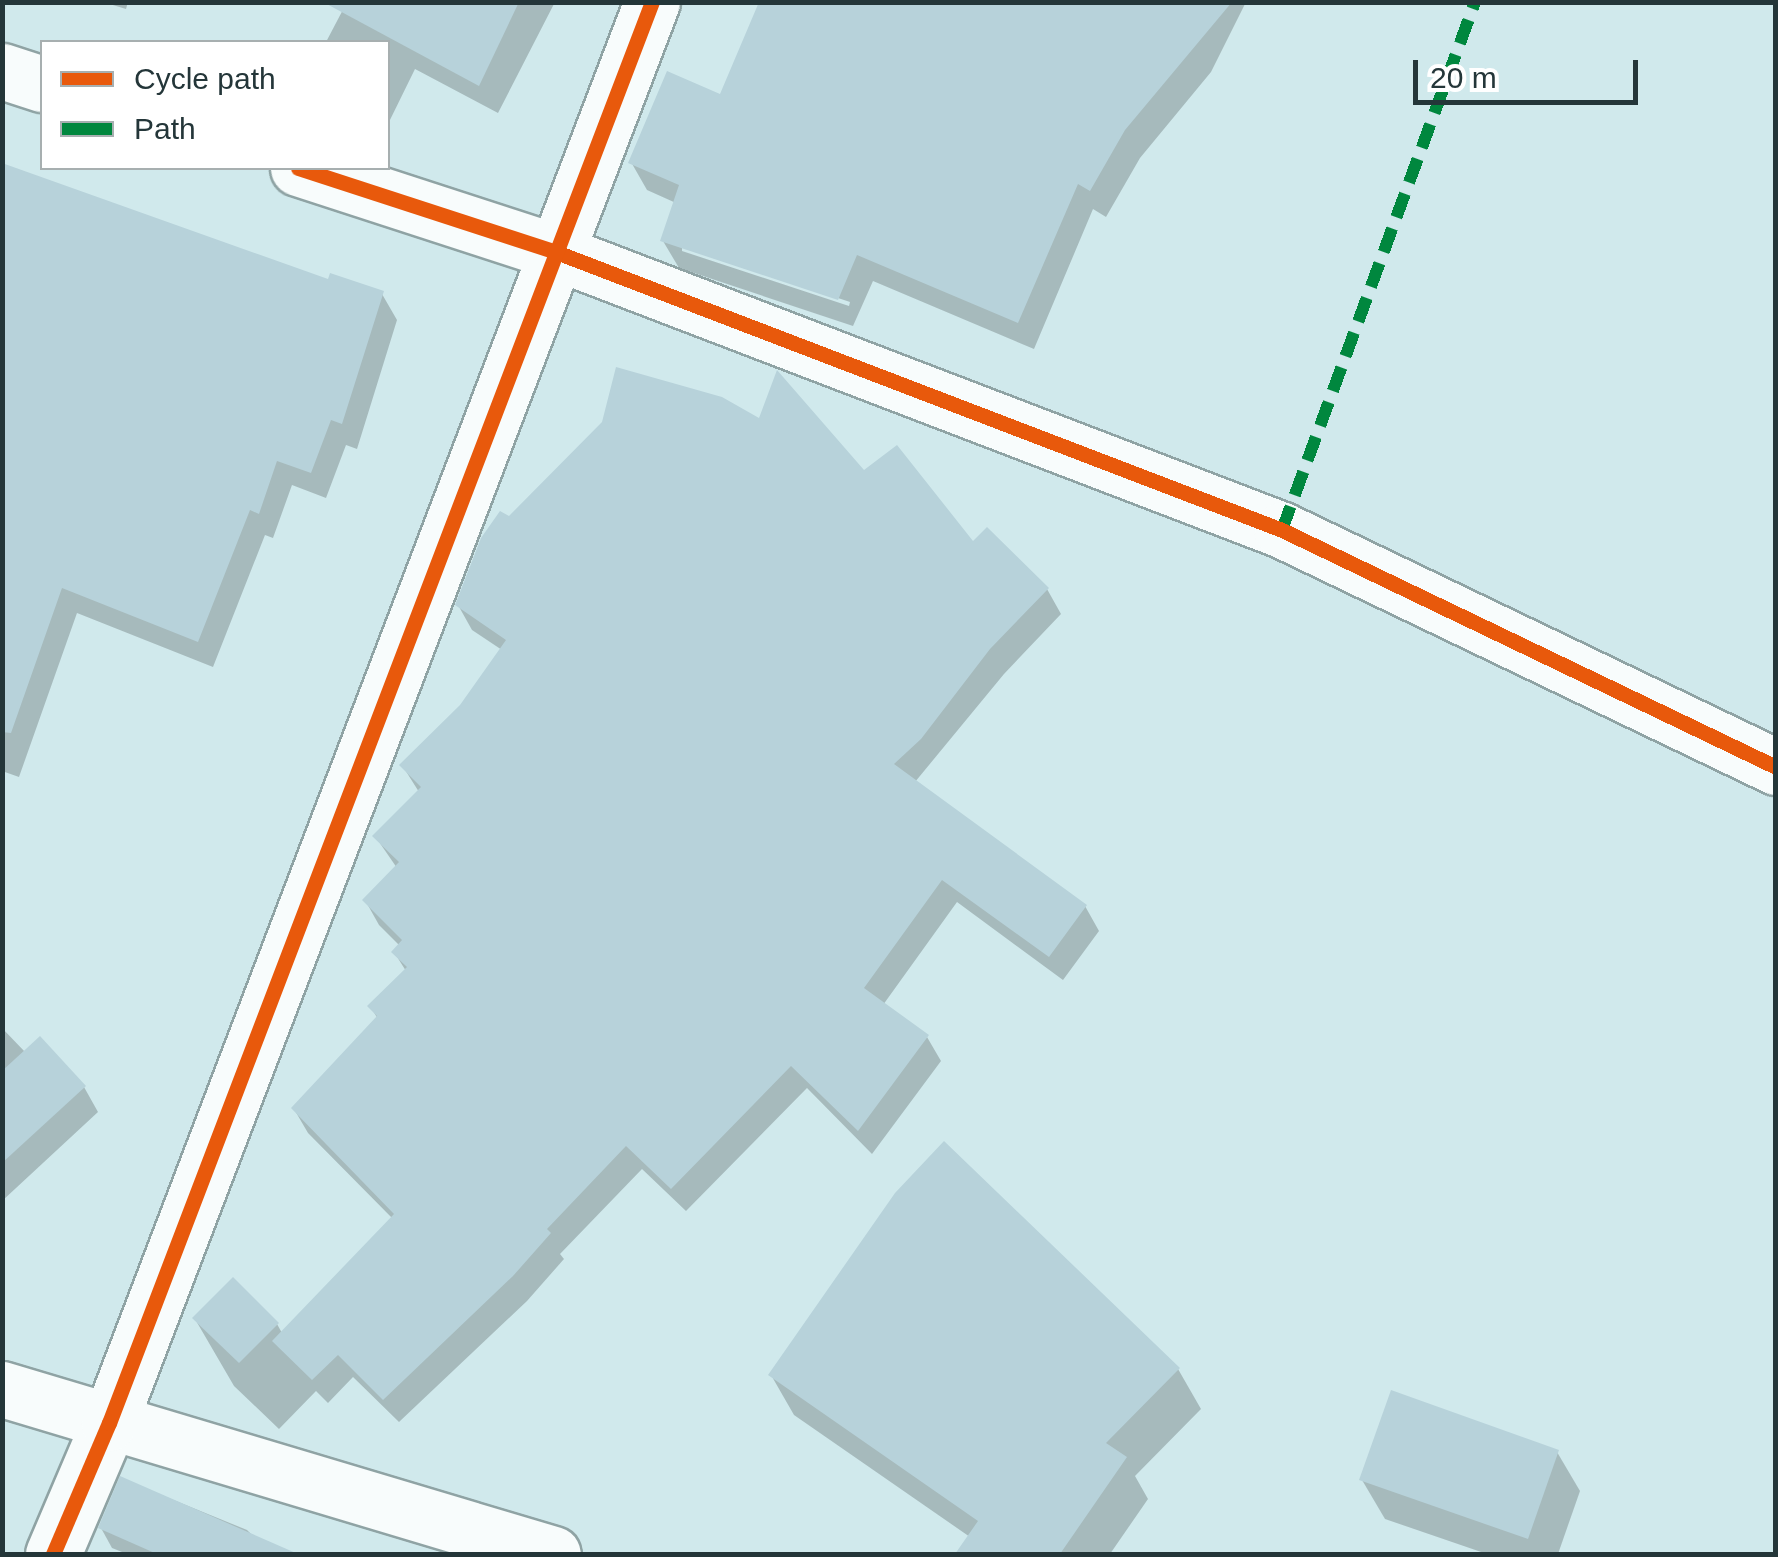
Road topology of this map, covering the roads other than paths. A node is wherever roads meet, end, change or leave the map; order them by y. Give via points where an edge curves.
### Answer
1 (652, 2) edge
2 (2, 71) edge
3 (40, 83) edge
4 (304, 170) edge
5 (556, 252) junction
6 (1776, 767) edge
7 (2, 1389) edge
8 (109, 1423) junction
9 (53, 1554) edge
10 (553, 1554) edge

1 - 5 street
2 - 3 street
4 - 5 street
5 - 6 street via 1282,530
5 - 8 street
7 - 8 street
8 - 9 street
8 - 10 street

